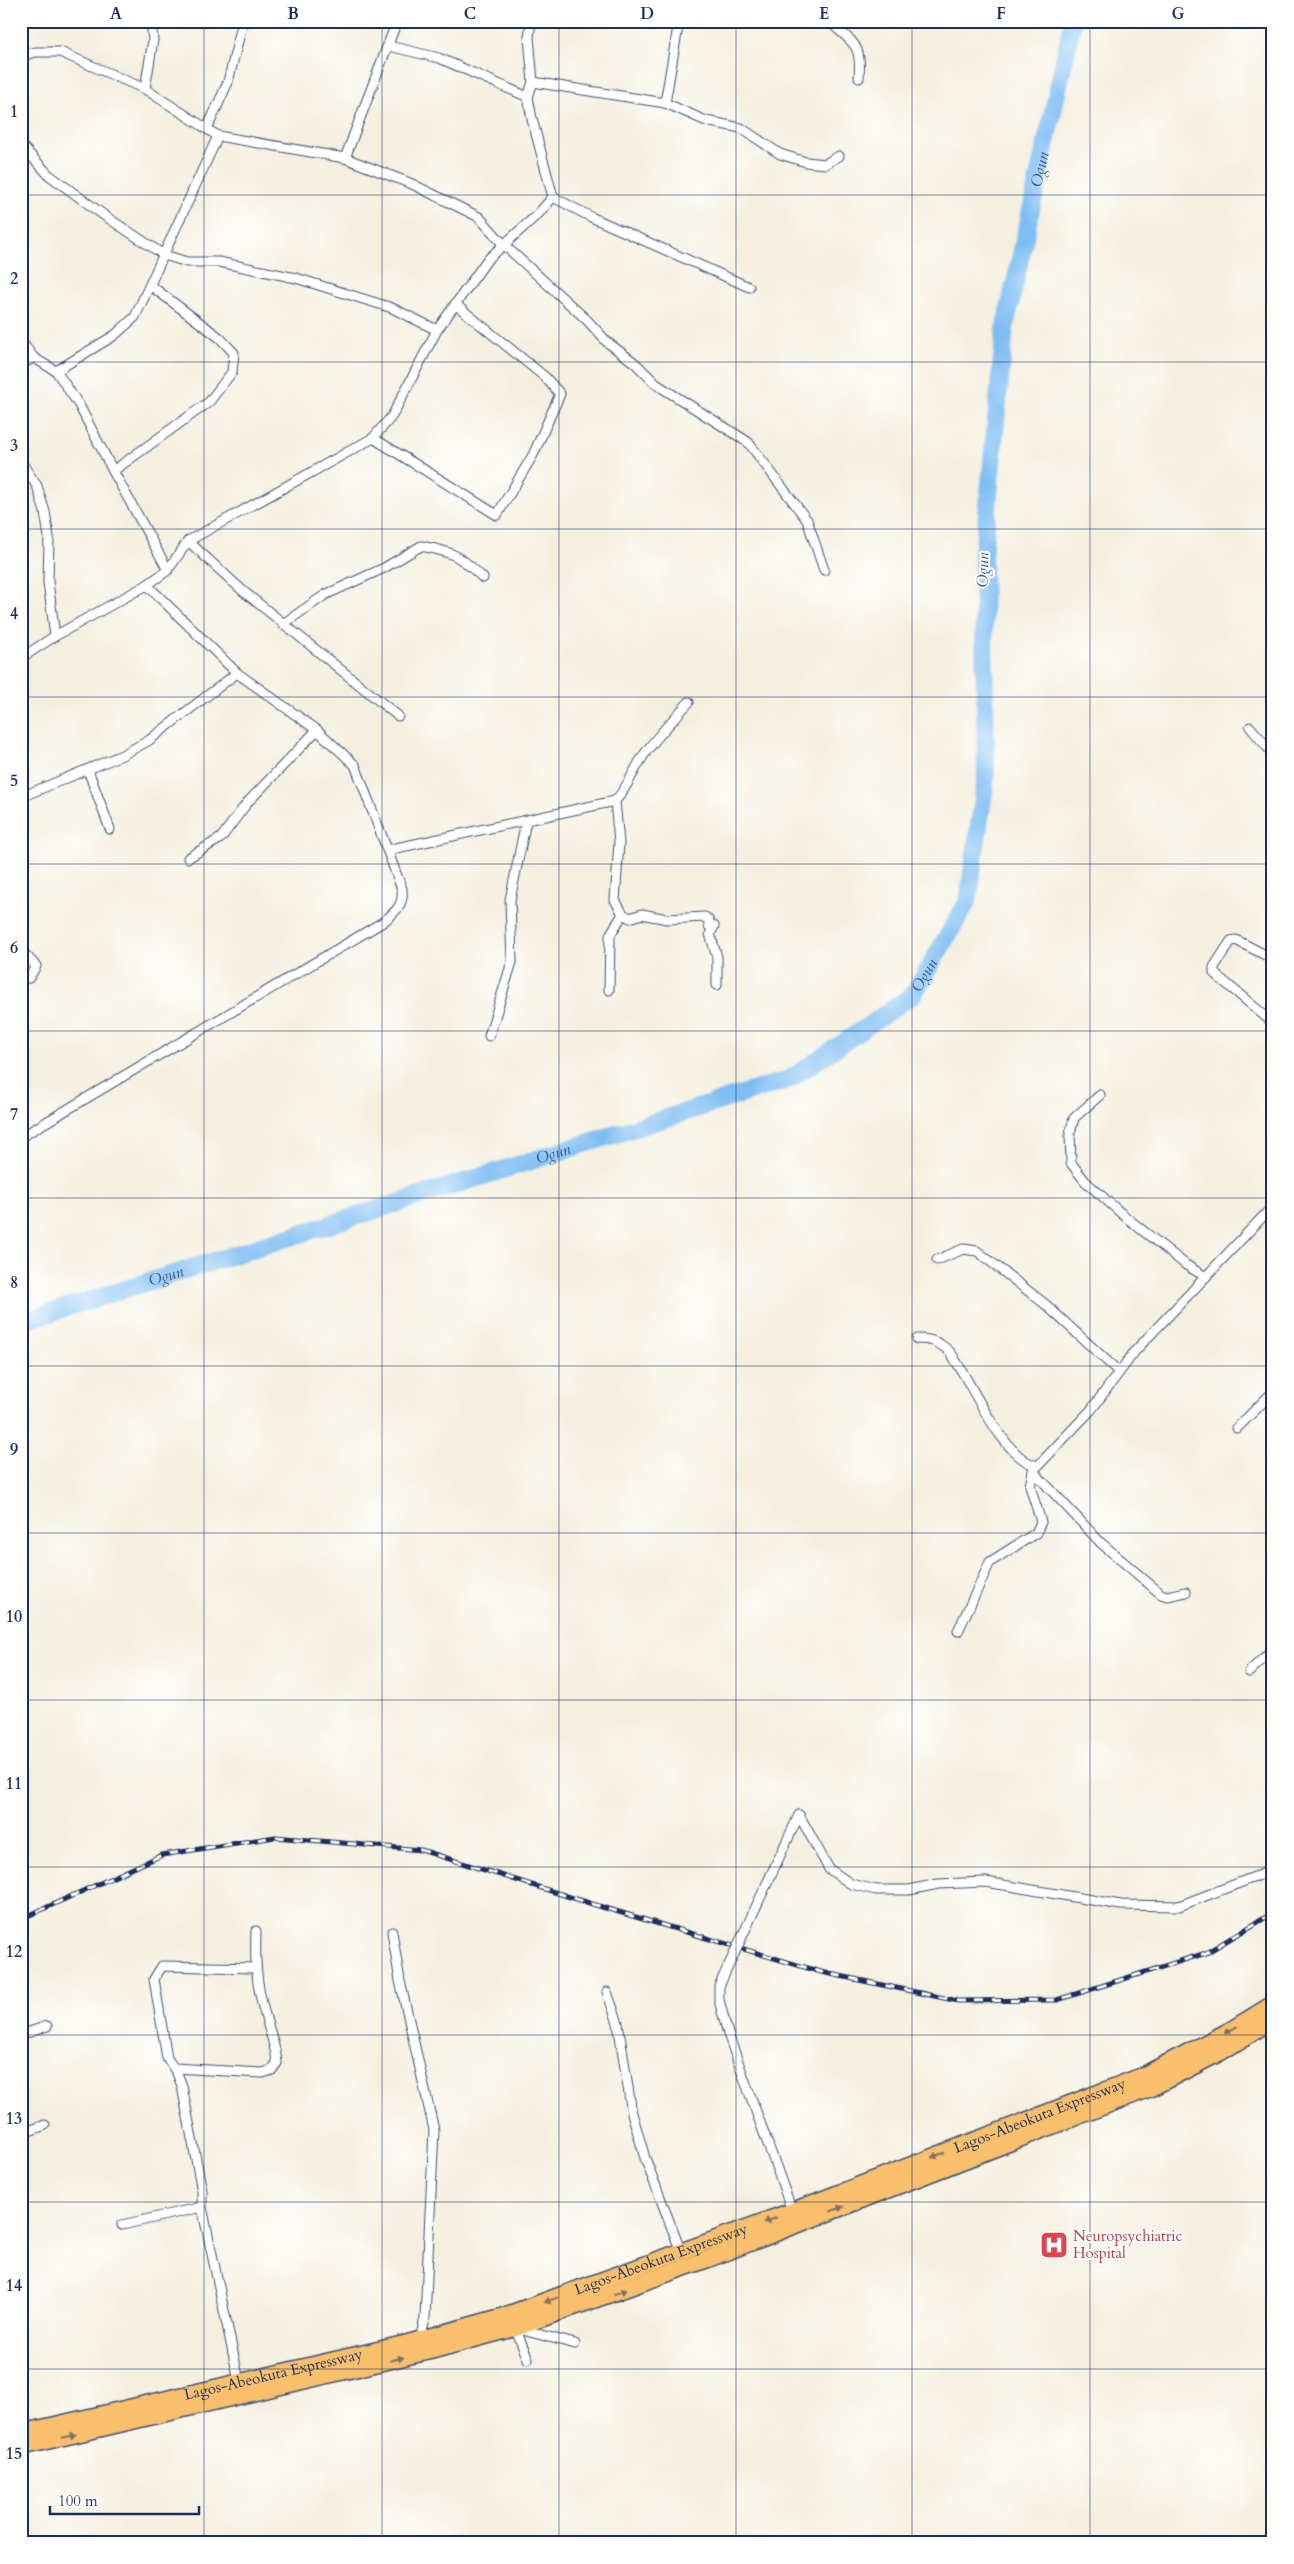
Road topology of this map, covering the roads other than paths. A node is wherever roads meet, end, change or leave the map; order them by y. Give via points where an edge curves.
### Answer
1 (151, 21) edge
2 (243, 21) edge
3 (397, 21) edge
4 (530, 21) edge
5 (679, 21) edge
6 (829, 21) edge
7 (389, 46) junction
8 (21, 56) edge
9 (859, 78) dead end
10 (533, 82) junction
11 (144, 89) junction
12 (528, 97) junction
13 (665, 103) junction
14 (207, 129) junction
15 (218, 136) junction
16 (21, 145) edge
17 (839, 156) dead end
18 (345, 158) junction
19 (553, 197) junction
20 (503, 244) junction
21 (164, 255) junction
22 (150, 285) junction
23 (749, 287) dead end
24 (455, 304) junction
25 (437, 330) junction
26 (21, 341) edge
27 (34, 358) junction
28 (21, 364) edge
29 (56, 371) junction
30 (373, 438) junction
31 (21, 462) edge
32 (113, 471) junction
33 (188, 541) junction
34 (168, 570) junction
35 (824, 570) dead end
36 (483, 578) dead end
37 (147, 585) junction
38 (283, 624) junction
39 (55, 636) junction
40 (21, 658) edge
41 (238, 673) junction
42 (689, 702) dead end
43 (398, 716) dead end
44 (1250, 727) dead end
45 (317, 730) junction
46 (1273, 754) edge
47 (88, 770) junction
48 (21, 797) edge
49 (615, 801) junction
50 (526, 821) junction
51 (110, 829) dead end
52 (387, 850) junction
53 (188, 858) dead end
54 (623, 914) junction
55 (21, 950) edge
56 (1273, 959) edge
57 (21, 978) edge
58 (717, 985) dead end
59 (609, 990) dead end
60 (1273, 1023) edge
61 (490, 1036) dead end
62 (1100, 1095) dead end
63 (21, 1138) edge
64 (1273, 1206) edge
65 (937, 1260) dead end
66 (1206, 1277) junction
67 (917, 1339) dead end
68 (1118, 1372) junction
69 (1273, 1392) edge
70 (1237, 1428) dead end
71 (1035, 1468) junction
72 (1186, 1592) dead end
73 (958, 1631) dead end
74 (1273, 1649) edge
75 (1249, 1672) dead end
76 (1273, 1870) edge
77 (256, 1930) dead end
78 (392, 1932) dead end
79 (255, 1968) junction
80 (607, 1992) dead end
81 (1273, 2004) edge
82 (1273, 2020) edge
83 (48, 2026) dead end
84 (21, 2035) edge
85 (174, 2068) junction
86 (45, 2125) dead end
87 (21, 2134) edge
88 (202, 2207) junction
89 (790, 2212) junction
90 (122, 2225) dead end
91 (681, 2252) junction
92 (515, 2328) junction
93 (420, 2340) junction
94 (575, 2344) dead end
95 (528, 2359) dead end
96 (239, 2381) junction
97 (21, 2433) edge
98 (21, 2447) edge

1 - 11 street via 153,40
2 - 14 street via 228,82
3 - 7 street
4 - 10 street
5 - 13 street
6 - 9 street via 859,50
7 - 12 street via 439,58
7 - 18 street
8 - 11 street via 60,52
10 - 12 street
10 - 13 street
11 - 14 street
12 - 19 street
13 - 17 street via 706,121 741,128 780,154 825,164
14 - 15 street
15 - 18 street
15 - 21 street
16 - 21 street via 49,175
18 - 20 street via 412,184 479,217
19 - 20 street
19 - 23 street
20 - 24 street
20 - 35 street via 656,384 748,442 806,520
21 - 22 street
21 - 25 street via 187,262 219,262 296,278 392,308
22 - 29 street via 135,317 116,335
22 - 32 street via 220,338 234,353 232,372 209,402
24 - 25 street
24 - 30 street via 545,377 560,394 533,455 497,514
25 - 30 street via 392,416
26 - 27 street
27 - 28 street
27 - 29 street
29 - 32 street via 79,405
30 - 33 street
31 - 39 street via 37,486 45,512 49,537 48,582
32 - 34 street
33 - 34 street
33 - 38 street
34 - 37 street
36 - 38 street via 465,560 451,552 421,546 384,568 325,595
37 - 39 street
37 - 41 street
38 - 43 street
39 - 40 street
41 - 45 street
41 - 47 street via 148,741
42 - 49 street via 646,752 627,789
44 - 46 street
45 - 52 street via 355,765
45 - 53 street via 247,802 221,838
47 - 48 street
47 - 51 street
49 - 50 street
49 - 54 street via 619,843 615,900
50 - 52 street
50 - 61 street via 510,900 512,962
52 - 63 street via 403,898 401,906 383,922
54 - 58 street via 630,918 642,914 666,919 704,917 709,926 714,926 710,934 717,957
54 - 59 street via 610,935
55 - 57 street via 36,966 29,978
56 - 60 street via 1236,940 1231,941 1214,967 1214,973
62 - 66 street via 1074,1118 1070,1133 1071,1163 1085,1181 1122,1214
64 - 66 street
65 - 68 street via 964,1249 977,1250 1045,1304
66 - 68 street
67 - 71 street via 930,1339 950,1352 990,1421 1019,1456
68 - 71 street via 1091,1410
69 - 70 street
71 - 72 street via 1101,1543 1161,1594
71 - 73 street via 1030,1486 1040,1526 1036,1533 990,1562
74 - 75 street
76 - 89 street, bridge via 1179,1906 1121,1905 986,1882 876,1890 850,1884 830,1869 799,1815 719,1986 719,2000 728,2034
77 - 79 street
78 - 93 street via 434,2130 425,2318
79 - 85 street via 162,1966 154,1979 165,2051
79 - 85 street via 277,2053 277,2063 272,2070 263,2073
80 - 91 street via 618,2023 632,2113 645,2158
81 -> 89 highway, Lagos-Abeokuta Expressway via 1177,2060 1142,2076
92 -> 82 highway, Lagos-Abeokuta Expressway via 708,2259 1151,2088 1221,2052
83 - 84 street
85 - 88 street via 182,2086 202,2191
86 - 87 street
88 - 90 street
88 - 96 street
89 -> 91 highway, Lagos-Abeokuta Expressway
91 -> 93 highway, Lagos-Abeokuta Expressway via 501,2317
92 - 94 street
92 - 95 street
98 -> 92 highway, Lagos-Abeokuta Expressway
93 - 96 highway, Lagos-Abeokuta Expressway
96 - 97 highway, Lagos-Abeokuta Expressway

